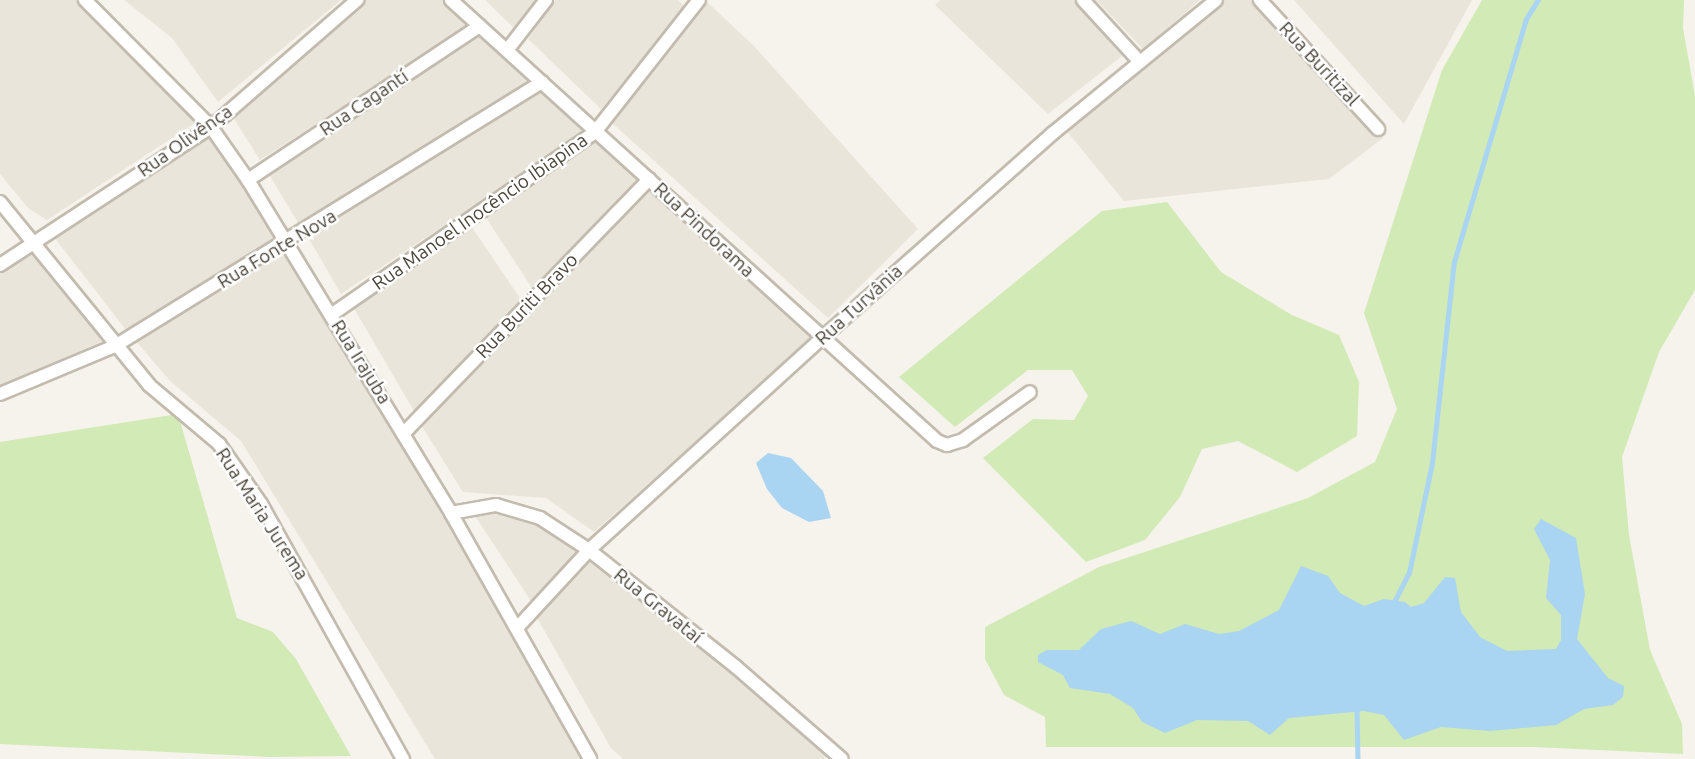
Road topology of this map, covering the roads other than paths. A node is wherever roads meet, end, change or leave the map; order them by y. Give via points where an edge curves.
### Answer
1 (85, 0) edge
2 (357, 0) edge
3 (451, 0) edge
4 (546, 0) edge
5 (1083, 0) edge
6 (1216, 0) edge
7 (1260, 0) edge
8 (691, 3) edge
9 (480, 26) junction
10 (508, 49) junction
11 (1140, 62) junction
12 (542, 82) junction
13 (211, 127) junction
14 (1378, 129) dead end
15 (595, 131) junction
16 (649, 179) junction
17 (248, 180) junction
18 (0, 202) edge
19 (33, 243) junction
20 (288, 243) junction
21 (0, 265) edge
22 (331, 315) junction
23 (821, 339) junction
24 (115, 346) junction
25 (1030, 392) dead end
26 (0, 394) edge
27 (404, 433) junction
28 (451, 513) junction
29 (589, 550) junction
30 (518, 627) junction
31 (403, 759) edge
32 (590, 759) edge
33 (842, 759) edge

1 - 13 street, Rua Irajuba
2 - 13 street, Rua Olivênça
3 - 9 street, Rua Pindorama
4 - 10 street
5 - 11 street
6 - 11 street, Rua Turvânia
7 - 14 street, Rua Buritizal
8 - 15 street, Rua Manoel Inocêncio Ibiapina
9 - 10 street, Rua Pindorama
9 - 17 street, Rua Cagantí
10 - 12 street, Rua Pindorama
11 - 23 street, Rua Turvânia
12 - 15 street, Rua Pindorama
12 - 20 street, Rua Fonte Nova
13 - 17 street, Rua Irajuba
13 - 19 street, Rua Olivênça
15 - 16 street, Rua Pindorama
15 - 22 street, Rua Manoel Inocêncio Ibiapina
16 - 23 street, Rua Pindorama
16 - 27 street, Rua Buriti Bravo
17 - 20 street, Rua Irajuba
18 - 19 street, Rua Maria Jurema
19 - 21 street, Rua Olivênça
19 - 24 street, Rua Maria Jurema
20 - 22 street, Rua Irajuba
20 - 24 street, Rua Fonte Nova
22 - 27 street, Rua Irajuba
23 - 25 street, Rua Pindorama via 920,429 947,445 963,440
23 - 29 street, Rua Turvânia
24 - 26 street, Rua Fonte Nova
24 - 31 street, Rua Maria Jurema via 149,385 226,454 275,528
27 - 28 street, Rua Irajuba
28 - 29 street, Rua Gravataí via 496,505 516,509 540,517
28 - 30 street, Rua Irajuba
29 - 30 street, Rua Turvânia
29 - 33 street, Rua Gravataí
30 - 32 street, Rua Irajuba

